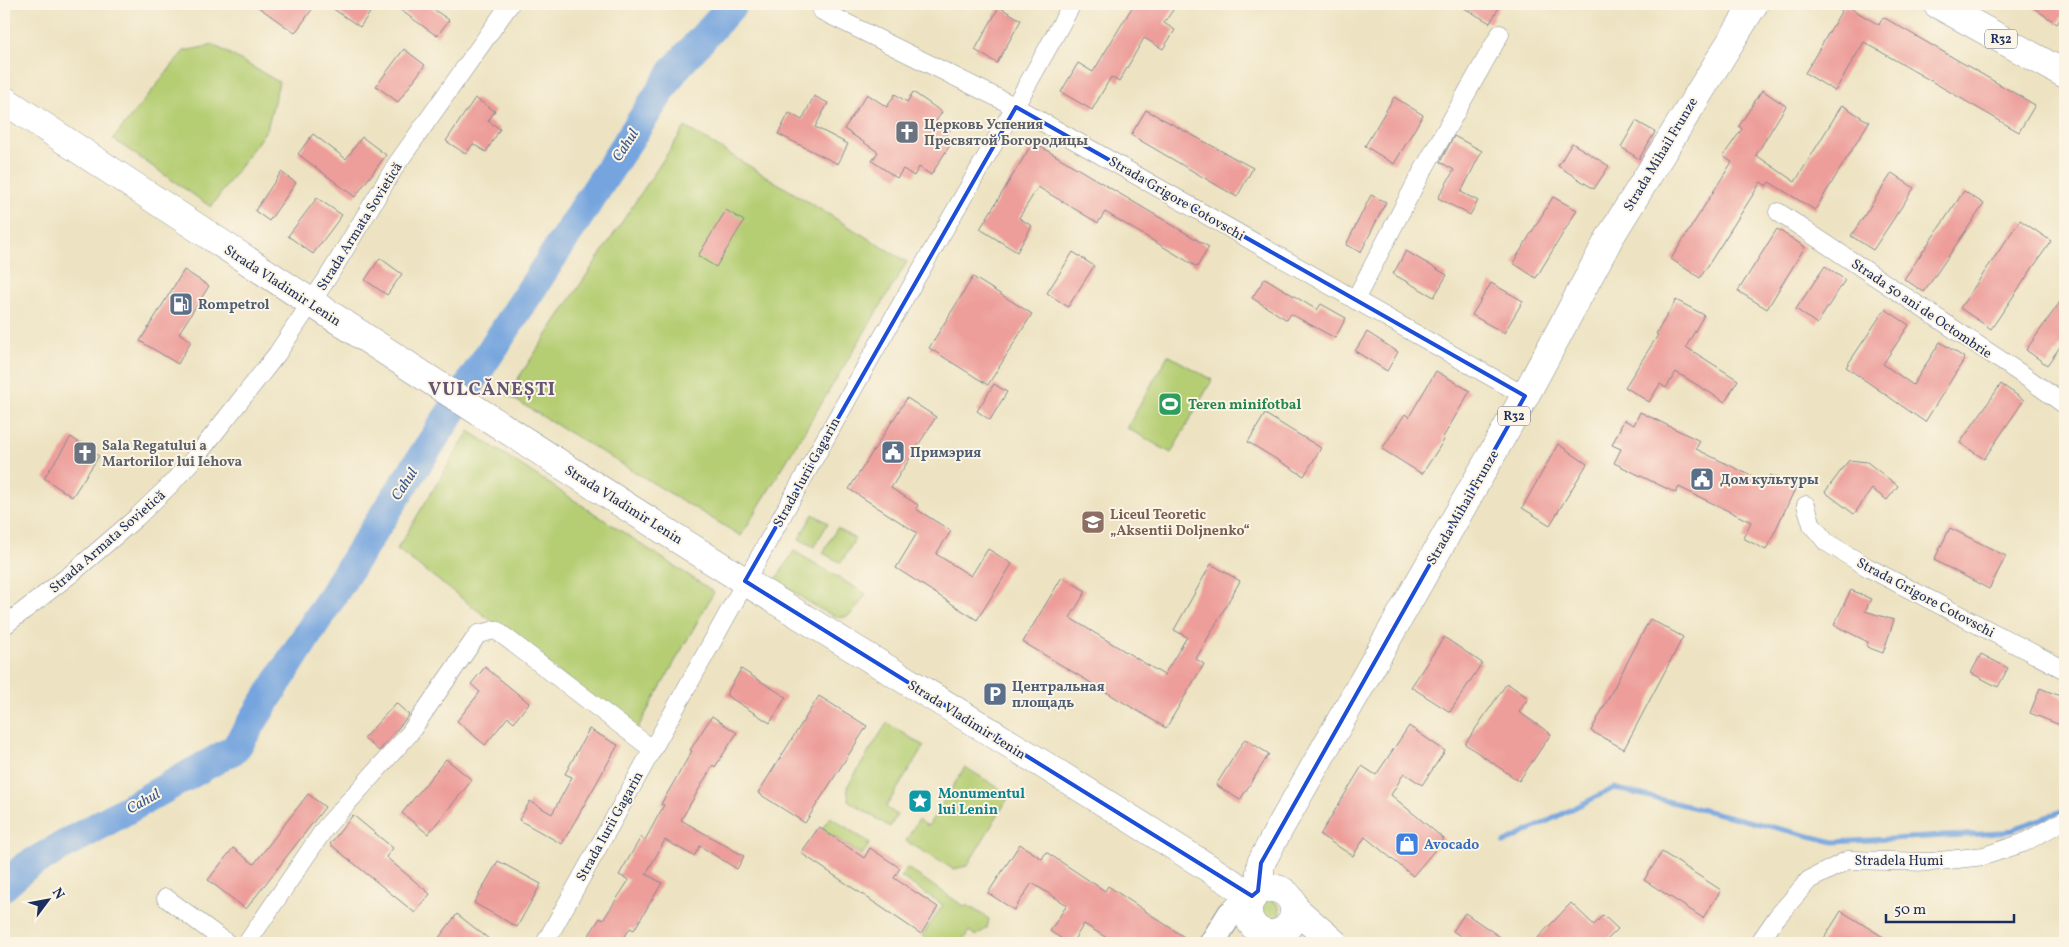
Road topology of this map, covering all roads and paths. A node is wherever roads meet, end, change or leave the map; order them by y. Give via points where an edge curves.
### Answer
1 (510, 4) edge
2 (1072, 4) edge
3 (1754, 4) edge
4 (1937, 4) edge
5 (822, 11) dead end
6 (1500, 34) dead end
7 (2065, 74) edge
8 (4, 100) edge
9 (1016, 107) junction
10 (1778, 212) dead end
11 (1355, 300) junction
12 (310, 303) junction
13 (1525, 396) junction
14 (2065, 405) edge
15 (1806, 505) dead end
16 (745, 581) junction
17 (4, 626) edge
18 (2065, 670) edge
19 (652, 750) junction
20 (2065, 820) edge
21 (166, 898) dead end
22 (1275, 910) edge
23 (227, 943) edge
24 (247, 943) edge
25 (545, 943) edge
26 (1212, 943) edge
27 (1310, 943) edge
28 (1334, 943) edge
29 (1759, 943) edge

1 - 12 street, Strada Armata Sovietică via 396,165
2 - 9 street, Strada Iurii Gagarin
3 - 13 main road, Strada Mihail Frunze / R32 via 1610,237
4 - 7 main road, R32
5 - 9 street, Strada Grigore Cotovschi
6 - 11 street via 1417,181
8 - 12 main road, Strada Vladimir Lenin
9 - 11 street, Strada Grigore Cotovschi
9 - 16 street, Strada Iurii Gagarin
10 - 14 street, Strada 50 ani de Octombrie
11 - 13 street, Strada Grigore Cotovschi
12 - 16 main road, Strada Vladimir Lenin
12 - 17 street, Strada Armata Sovietică via 277,354 170,485 104,547
13 - 22 main road, Strada Mihail Frunze / R32 via 1261,864
15 - 18 street, Strada Grigore Cotovschi via 1812,525 1826,542
16 - 19 street, Strada Iurii Gagarin
16 - 22 main road, Strada Vladimir Lenin
19 - 24 street via 496,630 478,634 410,734 324,828
19 - 25 street, Strada Iurii Gagarin
20 - 29 street, Stradela Humi via 2022,843 1984,856 1931,862 1848,860 1809,880
21 - 23 street
22 - 26 main road via 1230,914
22 - 27 main road, Strada Vladimir Lenin
22 - 28 main road, Strada Vladimir Lenin

